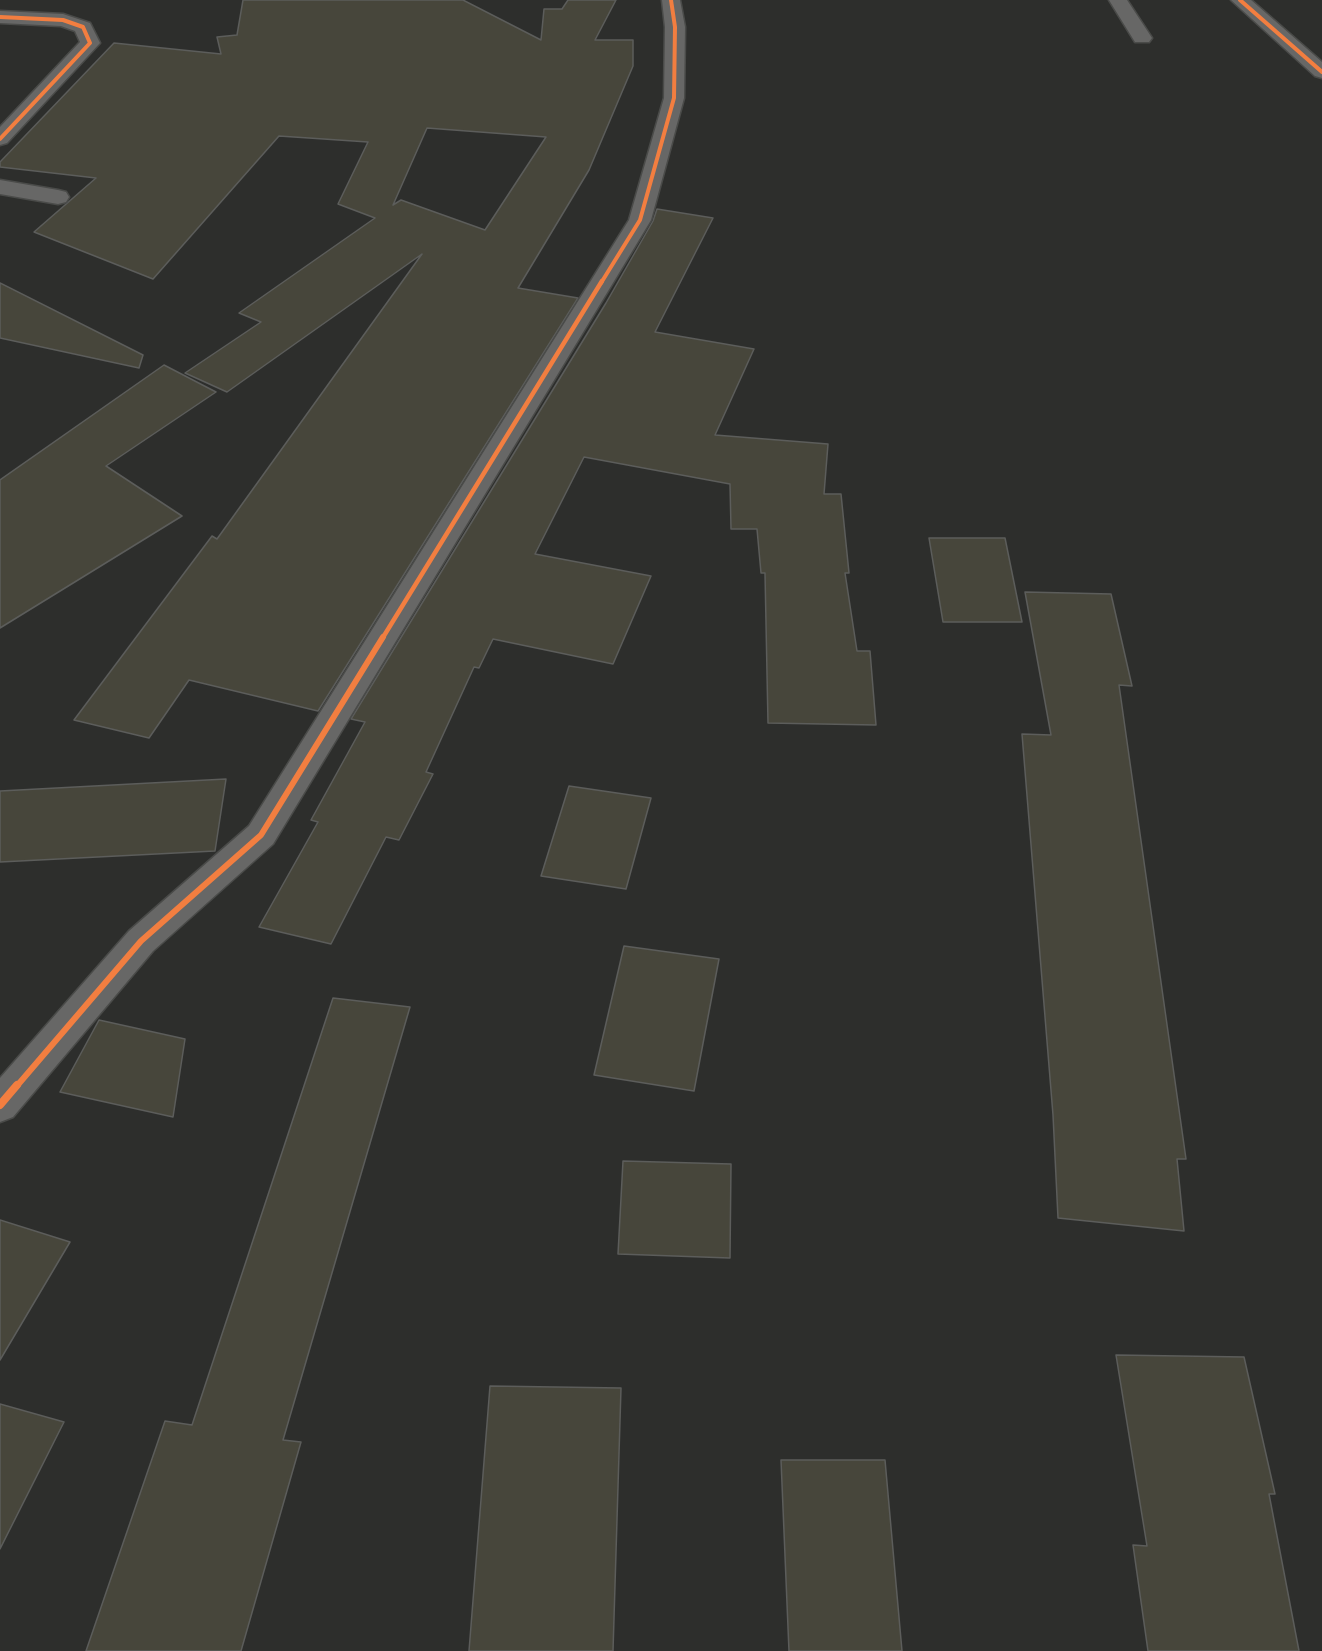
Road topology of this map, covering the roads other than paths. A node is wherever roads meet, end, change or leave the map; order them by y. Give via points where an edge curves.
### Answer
1 (671, 0) edge
2 (1118, 0) edge
3 (1240, 0) edge
4 (0, 17) edge
5 (1142, 38) dead end
6 (1322, 72) edge
7 (0, 139) edge
8 (0, 187) edge
9 (58, 197) dead end
10 (0, 1105) edge

1 - 10 street via 675,27 674,98 640,220 261,835 141,942
2 - 5 street
3 - 6 street
4 - 7 street via 63,20 82,27 90,43
8 - 9 street

